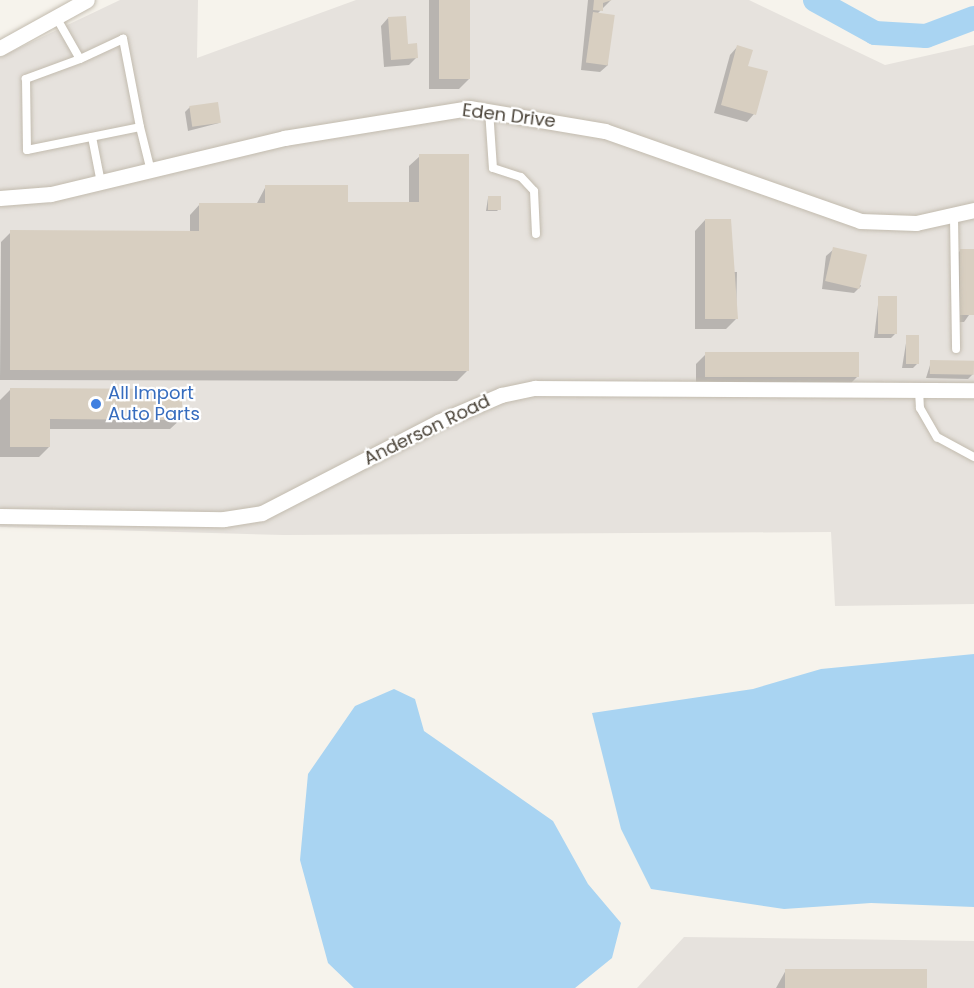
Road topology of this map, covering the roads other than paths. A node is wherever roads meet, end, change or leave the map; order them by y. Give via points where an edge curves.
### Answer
1 (87, 0) edge
2 (56, 17) junction
3 (0, 48) edge
4 (80, 59) junction
5 (489, 110) junction
6 (140, 128) junction
7 (92, 137) junction
8 (151, 171) junction
9 (102, 183) junction
10 (0, 198) edge
11 (974, 210) edge
12 (954, 217) junction
13 (536, 234) dead end
14 (956, 349) dead end
15 (919, 390) junction
16 (974, 390) edge
17 (974, 457) edge
18 (0, 516) edge

1 - 2 street
2 - 3 street
2 - 4 lane
4 - 6 lane via 123,39
4 - 7 lane via 26,78 27,150
5 - 8 street, Eden Drive via 413,114 284,138
5 - 12 street, Eden Drive via 605,131 860,221 916,224
5 - 13 lane via 493,168 521,177 534,191
6 - 7 lane
6 - 8 lane
7 - 9 lane
8 - 9 street, Eden Drive
9 - 10 street, Eden Drive
11 - 12 street, Eden Drive
12 - 14 lane
15 - 16 street, Anderson Road
15 - 17 lane via 920,408 937,437
15 - 18 street, Anderson Road via 535,388 501,395 438,422 262,513 224,519

